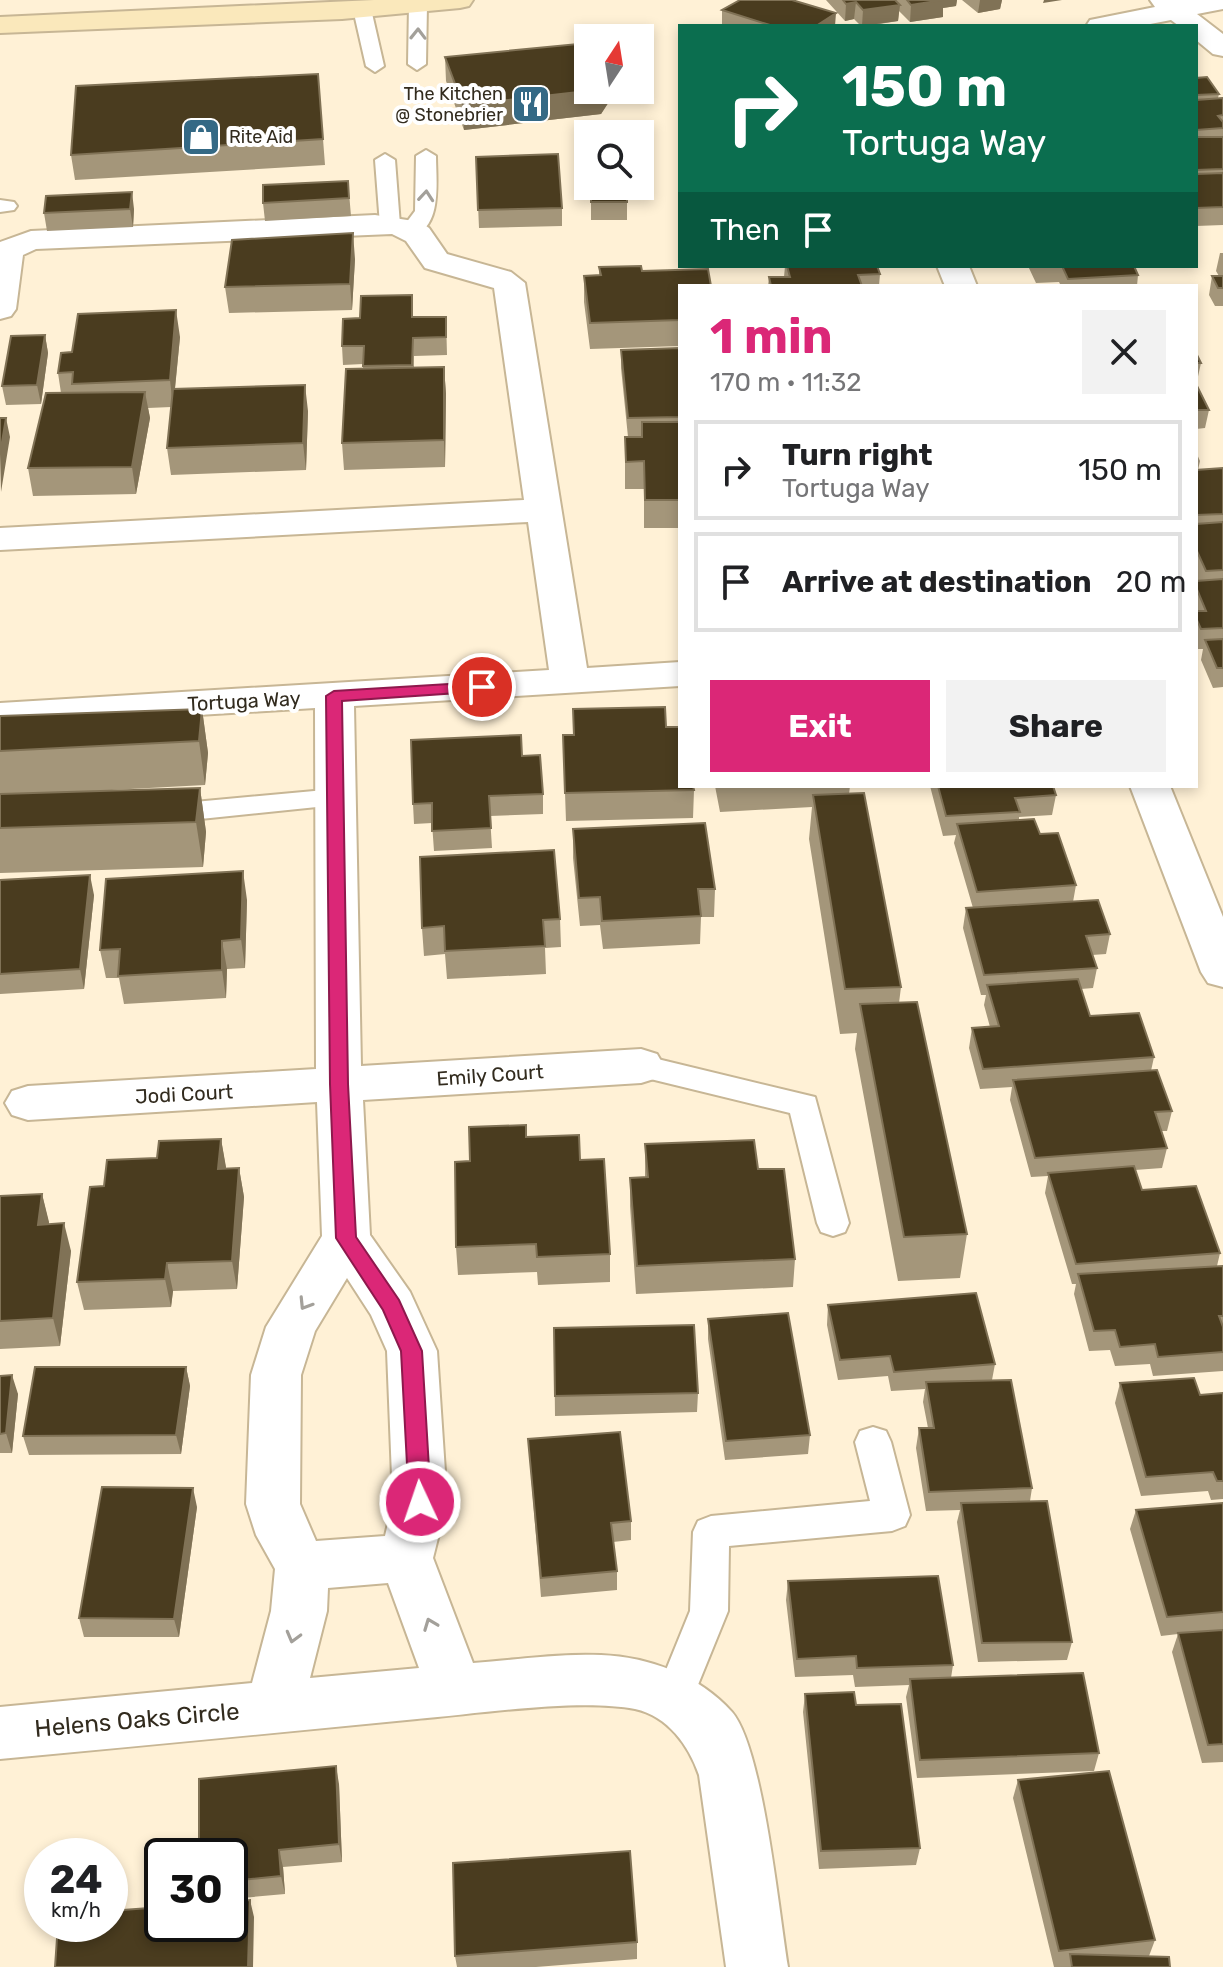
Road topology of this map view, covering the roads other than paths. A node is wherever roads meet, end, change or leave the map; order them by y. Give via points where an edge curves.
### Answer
1 (460, 0) edge
2 (1223, 1) edge
3 (418, 4) junction
4 (1171, 6) edge
5 (362, 9) junction
6 (1107, 24) edge
7 (1193, 24) edge
8 (0, 25) edge
9 (1198, 28) edge
10 (1223, 48) edge
11 (417, 64) dead end
12 (375, 66) dead end
13 (426, 156) dead end
14 (385, 160) dead end
15 (400, 228) junction
16 (0, 309) edge
17 (543, 510) junction
18 (0, 539) edge
19 (678, 674) edge
20 (570, 682) junction
21 (334, 696) junction
22 (0, 715) edge
23 (1151, 788) edge
24 (336, 798) junction
25 (129, 816) edge
26 (1223, 972) edge
27 (641, 1066) joint
28 (339, 1084) junction
29 (28, 1103) dead end
30 (833, 1223) dead end
31 (346, 1238) junction
32 (873, 1442) dead end
33 (406, 1558) junction
34 (302, 1566) junction
35 (455, 1690) junction
36 (674, 1697) junction
37 (274, 1707) junction
38 (0, 1733) edge
39 (757, 1967) edge

1 - 3 main road
2 - 4 street
3 - 5 main road
11 -> 3 lane
4 - 6 street
4 - 7 street
5 - 8 main road
5 - 12 lane
9 - 10 street
15 -> 13 lane via 425,211
14 - 15 lane
15 - 16 street via 19,243 8,250
15 - 17 street via 418,235 435,260 492,272 509,283
17 - 18 street
17 - 20 street
19 - 20 street, Tortuga Way
20 - 21 street, Tortuga Way
21 - 22 street, Tortuga Way
21 - 24 street
23 - 26 street
24 - 25 lane
24 - 28 street
27 - 28 street, Emily Court
27 - 30 lane via 804,1105
28 - 29 street, Jodi Court
28 - 31 street
31 - 33 street via 392,1306 412,1351 420,1502
31 -> 34 street via 291,1327 276,1375 273,1504 283,1535
32 - 36 lane via 892,1515 711,1532 709,1611
33 - 34 street
35 -> 33 street
34 -> 37 street via 299,1611
35 - 36 street, Helens Oaks Circle via 599,1680 636,1684
35 - 37 street, Helens Oaks Circle
36 - 39 street, Helens Oaks Circle via 713,1732 728,1775
37 - 38 street, Helens Oaks Circle

